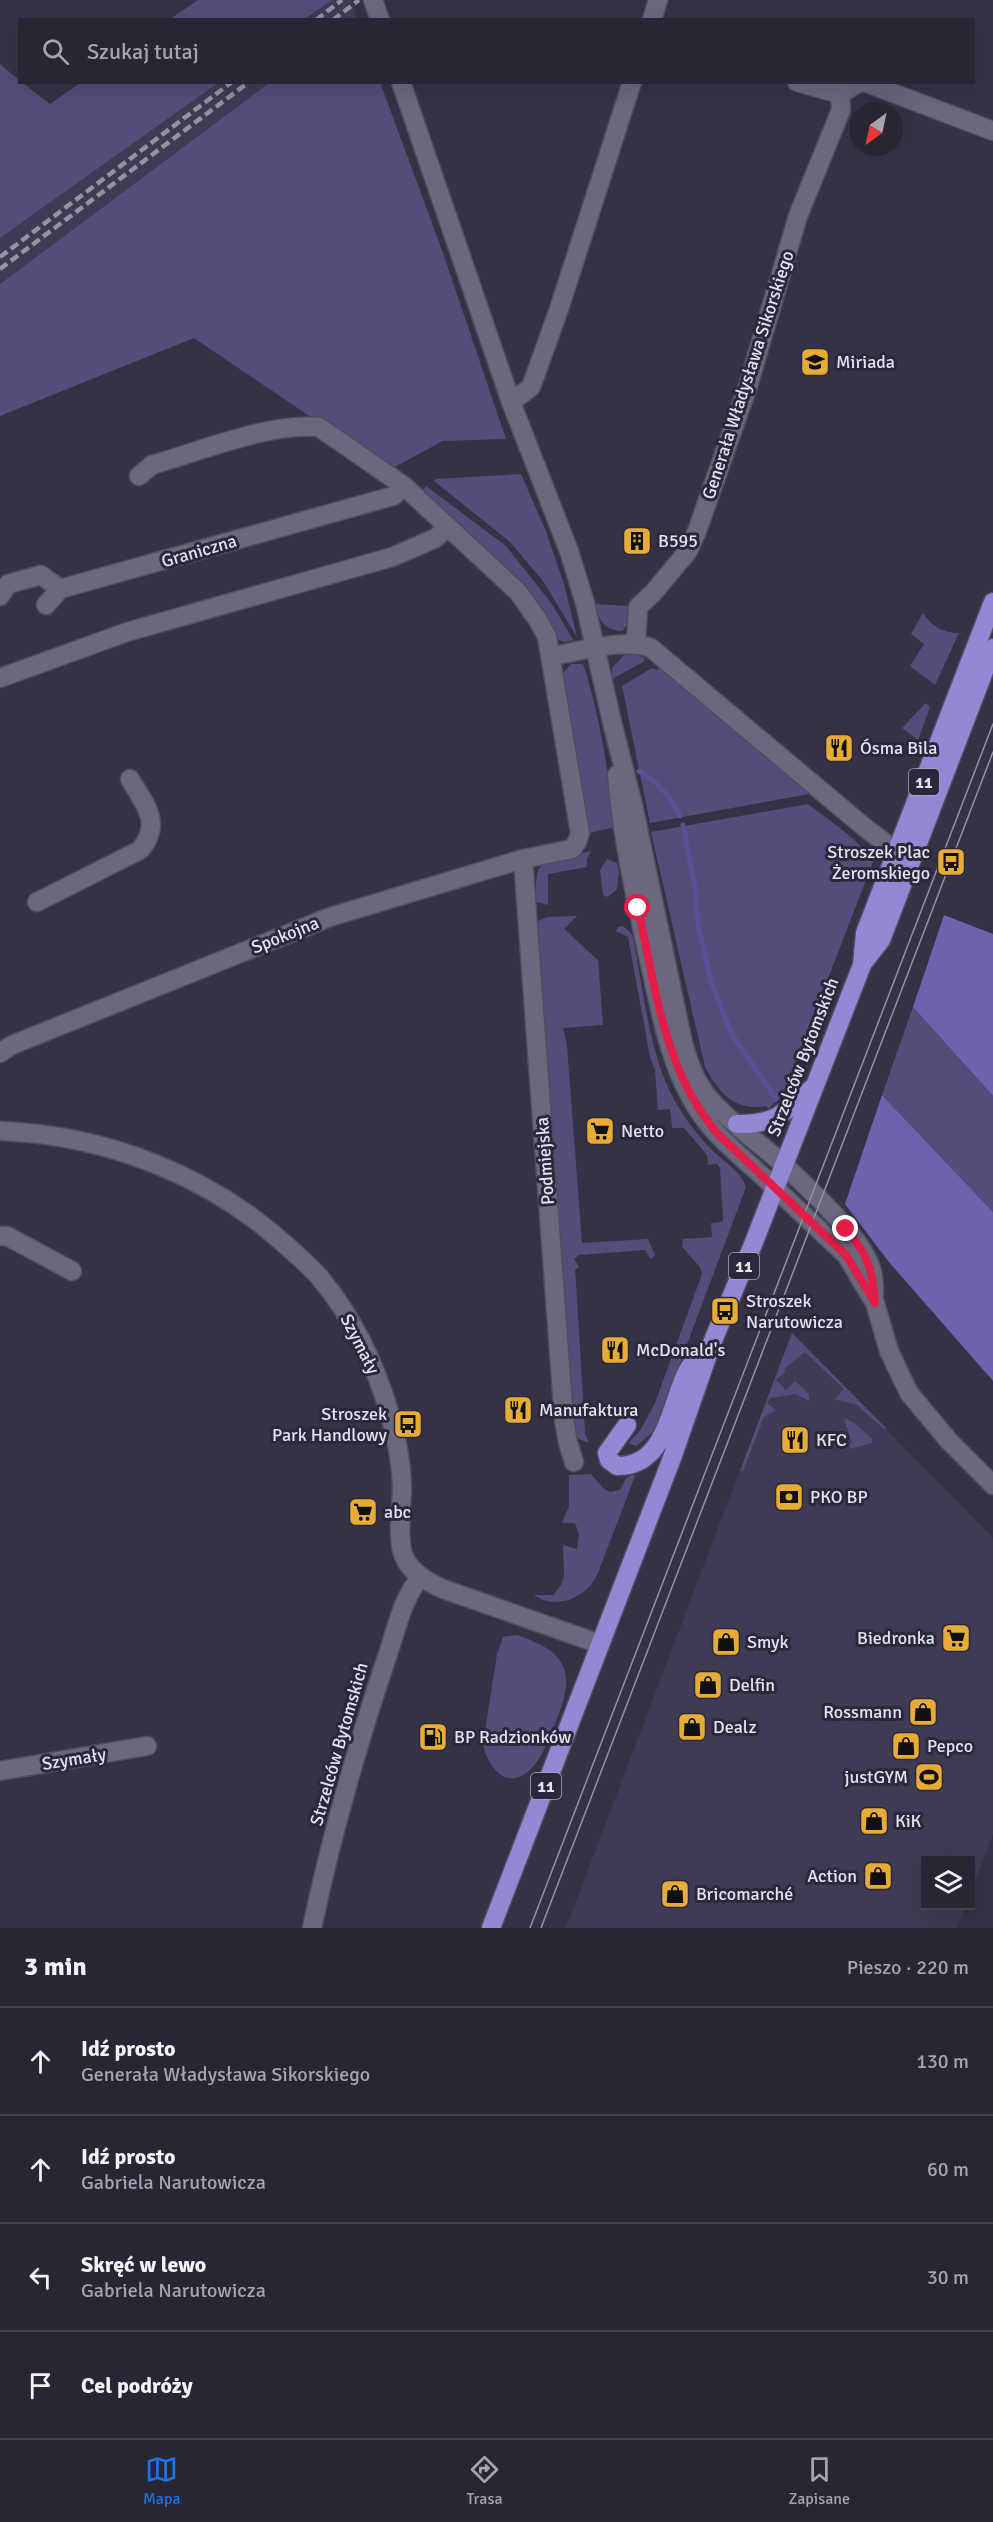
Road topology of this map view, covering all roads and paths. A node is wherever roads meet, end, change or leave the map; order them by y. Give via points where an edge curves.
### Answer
1 (373, 0) edge
2 (658, 0) edge
3 (379, 18) edge
4 (653, 18) edge
5 (402, 84) edge
6 (631, 84) edge
7 (804, 84) edge
8 (858, 84) edge
9 (867, 84) edge
10 (840, 94) junction
11 (993, 131) edge
12 (511, 402) junction
13 (139, 476) dead end
14 (404, 486) junction
15 (447, 527) junction
16 (60, 589) junction
17 (0, 596) edge
18 (993, 602) edge
19 (46, 605) dead end
20 (636, 643) junction
21 (596, 648) junction
22 (993, 648) edge
23 (552, 656) junction
24 (0, 678) edge
25 (612, 722) junction
26 (130, 778) dead end
27 (897, 852) junction
28 (523, 859) junction
29 (37, 902) dead end
30 (862, 965) junction
31 (0, 1053) edge
32 (815, 1085) junction
33 (737, 1124) junction
34 (0, 1131) edge
35 (784, 1165) junction
36 (775, 1188) junction
37 (0, 1236) edge
38 (72, 1271) dead end
39 (875, 1303) junction
40 (712, 1343) junction
41 (627, 1425) dead end
42 (574, 1462) dead end
43 (993, 1485) edge
44 (421, 1577) junction
45 (600, 1644) junction
46 (147, 1746) dead end
47 (0, 1771) edge
48 (312, 1928) edge
49 (491, 1928) edge

1 - 3 street
2 - 4 street
5 - 12 street
6 - 12 street via 560,309 531,387
7 - 10 street
8 - 10 street
9 - 11 street
10 - 20 street, Generała Władysława Sikorskiego via 840,110 798,216 748,386 706,506 688,551 638,607
12 - 21 street via 569,551
13 - 14 street via 152,465 257,434 305,426 319,427
14 - 15 street
14 - 16 street, Graniczna via 393,496
15 - 23 street via 518,592 548,637
15 - 24 street via 436,538 392,556 127,632
16 - 17 street via 41,574 8,584
16 - 19 street
18 - 27 highway, Strzelców Bytomskich / 11
20 - 21 street
20 - 27 street via 663,655
21 - 23 street
21 - 25 street
22 - 30 highway, Strzelców Bytomskich / 11 via 881,940
23 - 28 street, Spokojna via 580,833 572,849
25 - 33 street via 691,1070 702,1090
25 - 36 street via 626,854 676,1065 701,1115
26 - 29 street via 153,827 149,839 140,850
27 - 30 highway, Strzelców Bytomskich / 11 via 866,933
28 - 31 street, Spokojna via 330,917
28 - 42 street, Podmiejska via 564,1420
30 - 32 highway, Strzelców Bytomskich / 11
32 - 33 highway via 780,1116 756,1124
32 - 35 highway, Strzelców Bytomskich / 11
33 - 35 street
34 - 44 street, Szymały via 77,1140 145,1159 183,1175 224,1197 268,1229 313,1270 350,1320 375,1370 393,1424 401,1468 402,1554
35 - 36 highway, 11
35 - 39 street via 856,1241 872,1271
36 - 39 street via 846,1255
36 - 40 highway, 11
37 - 38 street via 8,1236
39 - 43 street via 889,1351 909,1393
40 - 41 highway via 688,1369 656,1446 634,1463 618,1466 607,1453
40 - 45 highway, 11
44 - 45 street, Szymały via 443,1589
44 - 48 street, Strzelców Bytomskich via 406,1600 375,1694 329,1852
45 - 49 highway, 11
46 - 47 street, Szymały

